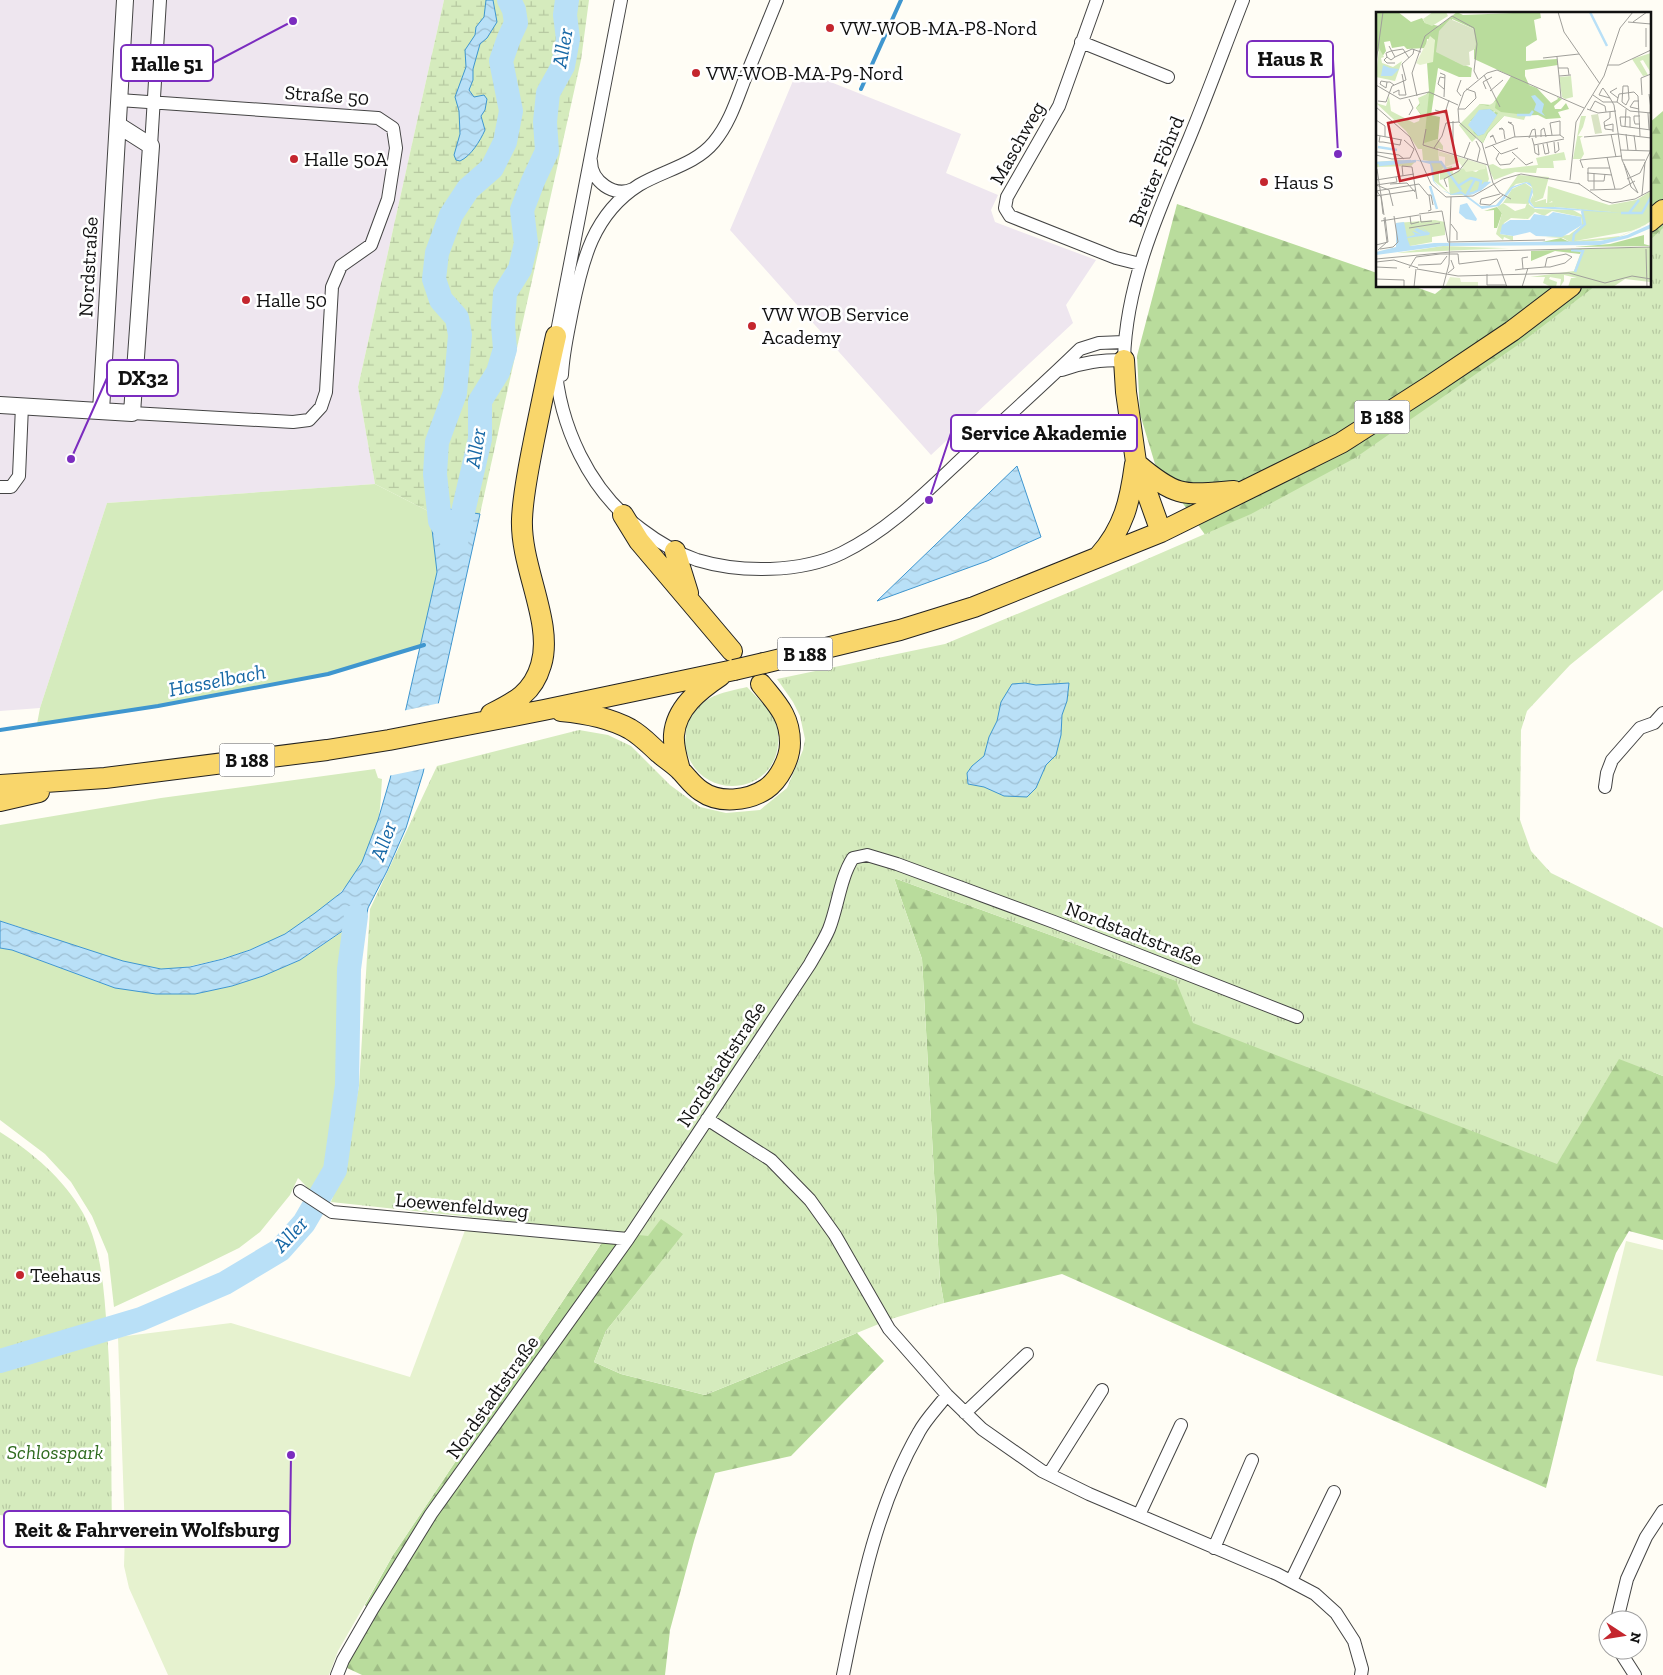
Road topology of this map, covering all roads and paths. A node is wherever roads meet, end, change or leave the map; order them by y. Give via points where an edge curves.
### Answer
1 (125, 0) edge
2 (160, 0) edge
3 (621, 0) edge
4 (776, 0) edge
5 (1097, 0) edge
6 (1243, 0) edge
7 (1082, 42) junction
8 (1168, 78) dead end
9 (119, 100) junction
10 (153, 102) junction
11 (118, 125) junction
12 (151, 146) junction
13 (591, 154) junction
14 (637, 187) junction
15 (1663, 210) edge
16 (1650, 221) edge
17 (1140, 264) junction
18 (1568, 288) edge
19 (556, 336) junction
20 (1124, 351) junction
21 (1056, 372) junction
22 (0, 405) edge
23 (22, 406) junction
24 (101, 411) junction
25 (132, 413) junction
26 (566, 417) junction
27 (1136, 462) junction
28 (0, 487) edge
29 (1245, 490) junction
30 (623, 515) junction
31 (1161, 532) junction
32 (675, 551) junction
33 (1098, 558) junction
34 (701, 613) junction
35 (733, 661) junction
36 (760, 684) dead end
37 (544, 710) junction
38 (1663, 713) edge
39 (472, 723) junction
40 (680, 770) junction
41 (105, 778) junction
42 (0, 785) edge
43 (1605, 787) dead end
44 (0, 801) edge
45 (1297, 1016) dead end
46 (708, 1119) junction
47 (300, 1191) dead end
48 (628, 1238) junction
49 (1027, 1354) dead end
50 (1102, 1390) dead end
51 (947, 1395) junction
52 (965, 1413) junction
53 (1181, 1425) dead end
54 (1252, 1460) dead end
55 (1049, 1474) junction
56 (1334, 1492) dead end
57 (1663, 1511) edge
58 (1139, 1515) junction
59 (1214, 1548) junction
60 (1291, 1581) junction
61 (1619, 1610) edge
62 (1625, 1660) edge
63 (337, 1675) edge
64 (843, 1675) edge
65 (1361, 1675) edge
66 (1635, 1675) edge

1 - 9 street, Nordstraße
2 - 10 street
3 - 13 street
4 - 14 street via 732,113 714,142 688,162
5 - 7 street, Maschweg
6 - 17 street, Breiter Föhrd
7 - 8 street
7 - 17 street, Maschweg via 1059,106 1007,197 1005,208 1010,216 1116,258
9 - 10 street, Straße 50
9 - 11 street, Nordstraße
10 - 12 street
10 - 25 street, Straße 50 via 378,118 394,128 396,148 388,199 371,245 341,266 332,287 326,392 321,407 309,420 293,422
11 - 12 street
11 - 24 street, Nordstraße
12 - 25 street
13 - 14 street via 595,177 607,187 624,192
13 - 19 street
14 - 26 street via 605,218 590,240 582,264 563,360 562,389
15 - 16 main road
17 - 20 street, Breiter Föhrd via 1130,302
18 - 29 main road, B 188 via 1496,342 1341,443
19 - 26 street via 556,377
19 - 39 main road via 529,468 522,520 526,563 543,630 542,664 529,689 515,702
20 - 21 street
20 - 21 street via 1099,342 1080,349
20 - 27 main road
21 - 32 street via 893,521 840,554 798,566 763,569 734,568 697,560
22 - 23 street
23 - 24 street
23 - 28 street via 19,476 11,487
24 - 25 street
26 - 30 street via 576,447 592,476
27 - 29 main road via 1159,482 1184,494
27 - 31 main road
27 - 33 main road via 1122,522
29 - 31 main road, B 188
30 - 32 street
30 - 34 main road via 638,541
31 - 33 main road, B 188
32 - 34 main road via 688,594
33 - 35 main road, B 188, bridge via 974,607 900,630 764,663
34 - 35 main road
35 - 37 main road, B 188
35 - 40 main road via 692,698 678,719 674,735
36 - 40 main road via 782,710 789,732 790,746 782,771 768,788 744,798 715,797 690,783
37 - 39 main road, B 188
37 - 40 main road via 578,712 628,728
38 - 43 street via 1654,723 1640,728 1612,760
39 - 41 main road, B 188 via 327,750
41 - 42 main road, B 188
41 - 44 main road, B 188
45 - 46 street, Nordstadtstraße via 867,854 853,858 846,868 829,930 815,956
46 - 48 street, Nordstadtstraße
46 - 51 street via 771,1160 810,1200 835,1235 889,1329
47 - 48 street, Loewenfeldweg via 332,1212
48 - 63 street, Nordstadtstraße via 431,1514 373,1608
49 - 52 street
50 - 55 street
51 - 52 street
51 - 64 street via 920,1430 891,1488 872,1543
52 - 55 street via 982,1429
53 - 58 street
54 - 59 street
55 - 58 street
56 - 60 street
57 - 61 street via 1646,1537 1627,1579
58 - 59 street
59 - 60 street
60 - 65 street via 1315,1594 1336,1612 1354,1641
62 - 66 street

